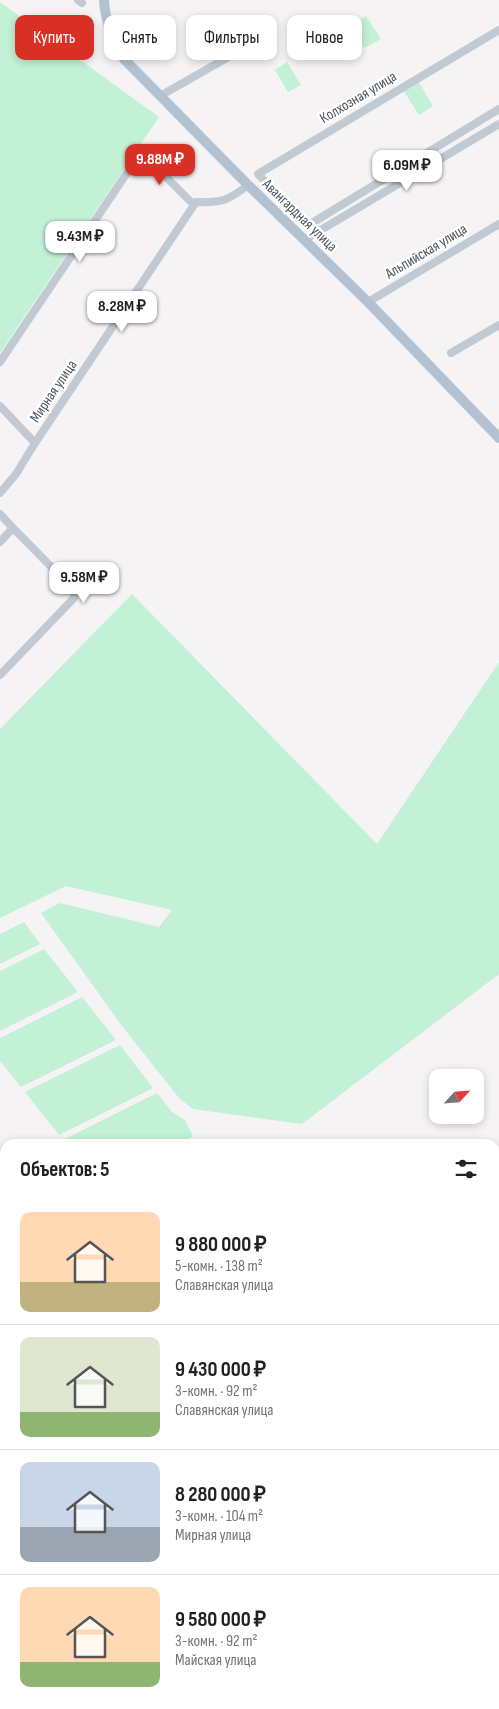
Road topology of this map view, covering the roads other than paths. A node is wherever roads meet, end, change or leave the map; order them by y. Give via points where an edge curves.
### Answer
1 (104, 0) edge
2 (499, 30) edge
3 (222, 60) edge
4 (160, 96) junction
5 (499, 109) edge
6 (499, 124) edge
7 (248, 185) junction
8 (194, 205) junction
9 (499, 224) edge
10 (304, 240) junction
11 (368, 302) junction
12 (499, 325) edge
13 (451, 353) dead end
14 (0, 362) edge
15 (0, 406) edge
16 (499, 438) edge
17 (35, 443) junction
18 (0, 493) edge
19 (0, 514) edge
20 (13, 528) junction
21 (0, 542) edge
22 (0, 675) edge

1 - 4 main road, Авангардная улица via 111,34 124,59
2 - 5 street, Колхозная улица via 258,174 307,226
3 - 4 street
4 - 7 main road, Авангардная улица
6 - 10 street
7 - 8 street via 233,196
7 - 10 main road, Авангардная улица
8 - 14 street via 141,152
8 - 17 street, Мирная улица
9 - 11 street, Альпийская улица
10 - 11 main road, Авангардная улица
11 - 16 main road, Авангардная улица
12 - 13 street
15 - 17 street
17 - 18 street, Мирная улица
19 - 20 street
20 - 21 street
20 - 22 street via 73,589 74,598

